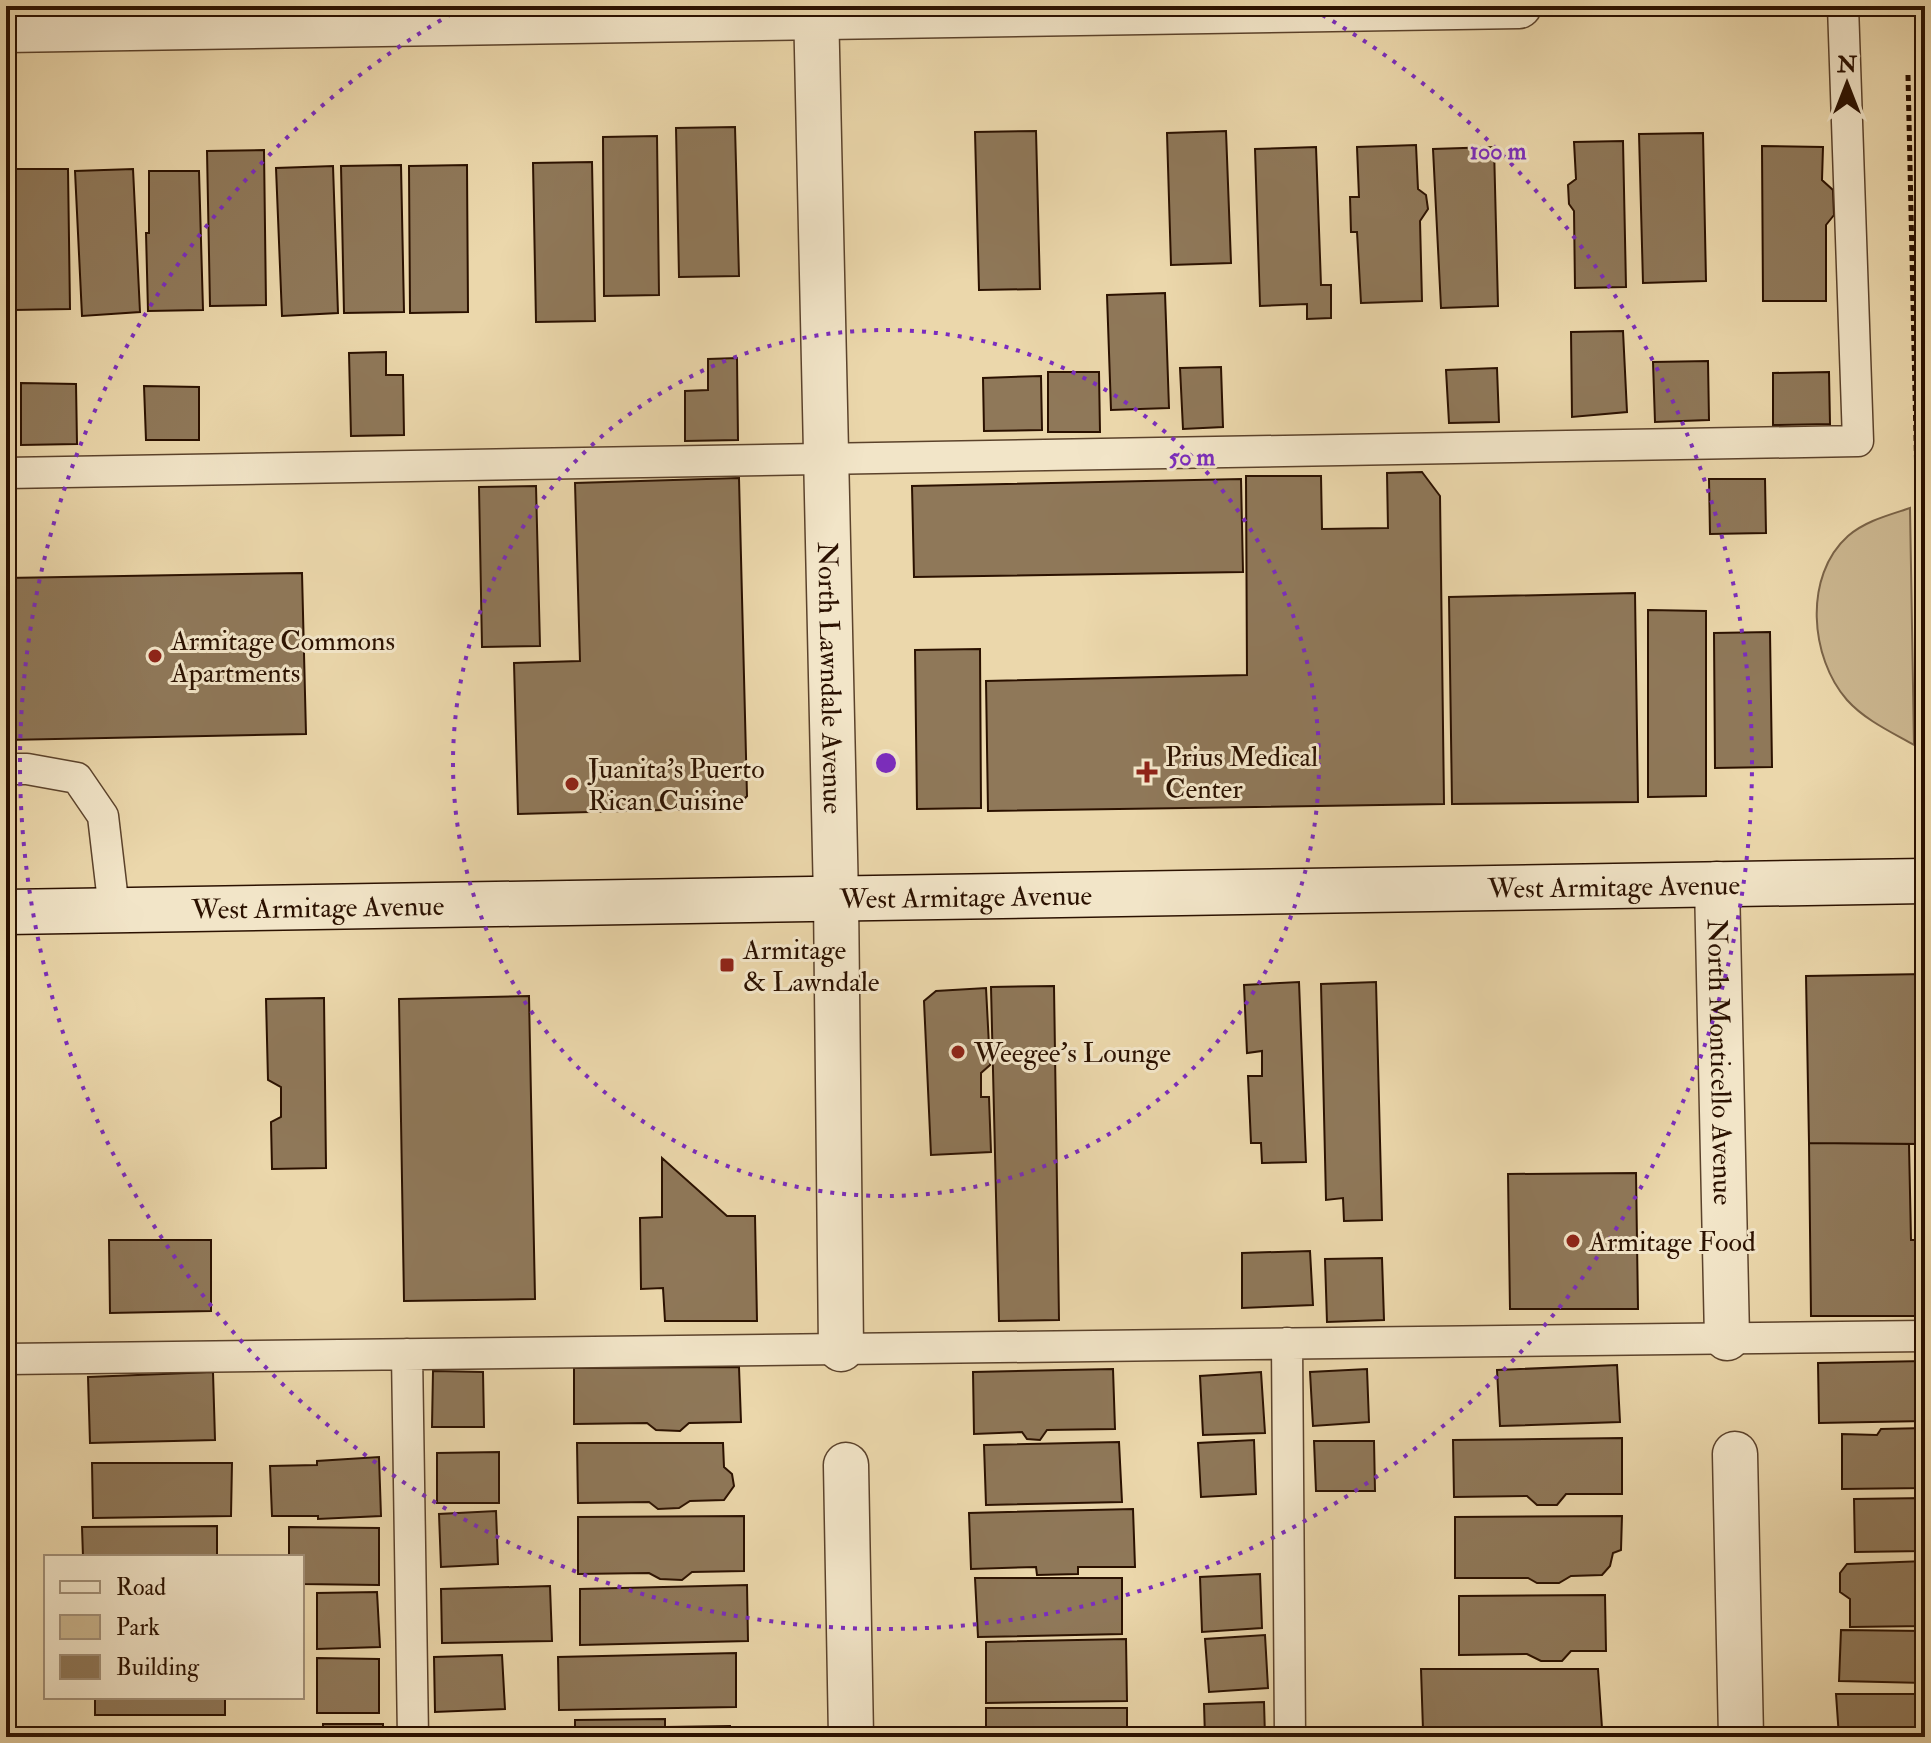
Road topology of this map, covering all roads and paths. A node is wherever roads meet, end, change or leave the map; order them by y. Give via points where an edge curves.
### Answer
1 (1519, 6) edge
2 (1843, 6) edge
3 (816, 11) edge
4 (6, 30) edge
5 (1908, 75) dead end
6 (825, 459) junction
7 (6, 473) edge
8 (6, 769) edge
9 (1924, 800) edge
10 (1925, 881) edge
11 (1717, 884) junction
12 (836, 899) junction
13 (114, 910) junction
14 (6, 912) edge
15 (1925, 1336) edge
16 (1727, 1338) junction
17 (1287, 1343) junction
18 (841, 1349) junction
19 (407, 1354) junction
20 (6, 1359) edge
21 (1735, 1454) dead end
22 (846, 1465) dead end
23 (413, 1737) edge
24 (851, 1737) edge
25 (1290, 1737) edge
26 (1741, 1737) edge

1 - 3 street
2 - 6 lane via 1858,441
3 - 4 street
3 - 6 street, North Lawndale Avenue
5 - 9 path
6 - 7 lane
6 - 12 street, North Lawndale Avenue
8 - 13 lane via 77,778 103,816
10 - 11 street, West Armitage Avenue
11 - 12 street, West Armitage Avenue
11 - 16 street, North Monticello Avenue
12 - 13 street, West Armitage Avenue
12 - 18 street, North Lawndale Avenue
13 - 14 street, West Armitage Avenue
15 - 16 lane
16 - 17 lane
17 - 18 lane
17 - 25 lane
18 - 19 lane
19 - 20 lane
19 - 23 lane
21 - 26 street
22 - 24 street

